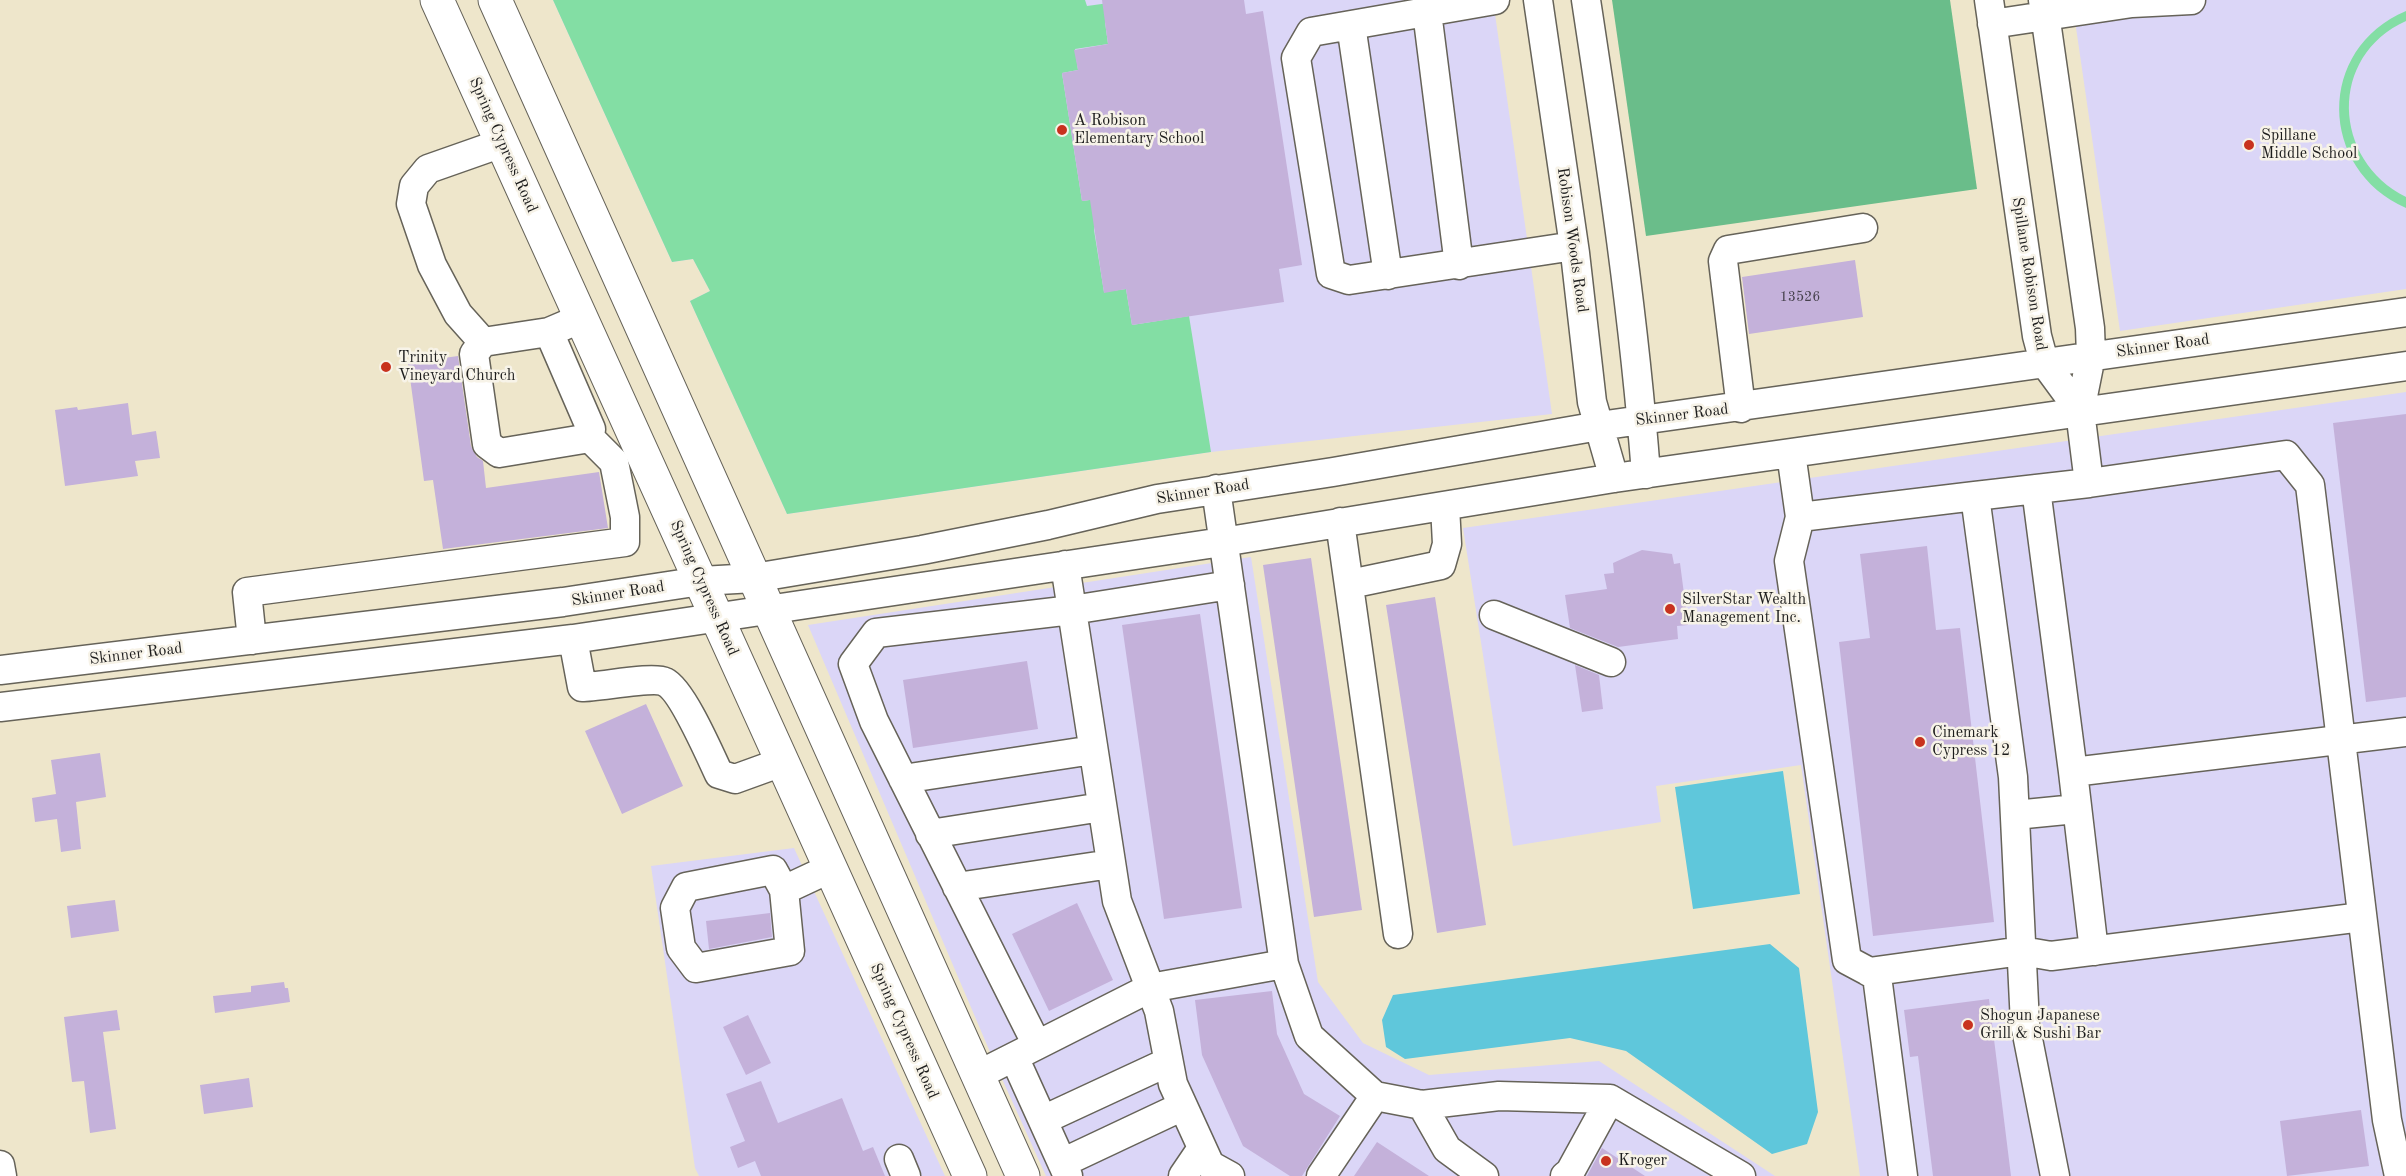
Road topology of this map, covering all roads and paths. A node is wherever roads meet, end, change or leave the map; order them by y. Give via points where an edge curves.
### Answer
1 (437, 0) edge
2 (495, 0) edge
3 (1495, 0) edge
4 (1538, 0) edge
5 (1586, 0) edge
6 (2191, 0) edge
7 (2132, 2) edge
8 (2044, 8) edge
9 (1427, 12) junction
10 (1990, 12) edge
11 (1351, 25) junction
12 (549, 121) junction
13 (502, 143) junction
14 (1863, 228) dead end
15 (1574, 246) junction
16 (1460, 265) junction
17 (1388, 275) junction
18 (2406, 312) edge
19 (582, 318) junction
20 (549, 332) junction
21 (483, 342) junction
22 (2091, 356) junction
23 (2044, 362) junction
24 (2406, 366) edge
25 (1742, 408) junction
26 (2080, 411) junction
27 (1642, 420) junction
28 (1599, 426) junction
29 (590, 438) junction
30 (1791, 453) junction
31 (1646, 474) junction
32 (1614, 478) junction
33 (2089, 483) junction
34 (1216, 489) junction
35 (2036, 489) junction
36 (1975, 496) junction
37 (1445, 506) junction
38 (1800, 517) junction
39 (1340, 522) junction
40 (1224, 541) junction
41 (1065, 565) junction
42 (754, 578) junction
43 (701, 581) junction
44 (1350, 584) junction
45 (1230, 585) junction
46 (769, 610) junction
47 (1072, 610) junction
48 (1494, 615) dead end
49 (717, 618) junction
50 (573, 639) junction
51 (250, 640) junction
52 (1611, 662) dead end
53 (0, 670) edge
54 (251, 677) junction
55 (0, 707) edge
56 (2406, 732) edge
57 (2342, 740) junction
58 (1093, 750) junction
59 (782, 762) junction
60 (2073, 772) junction
61 (903, 779) junction
62 (1102, 807) junction
63 (2076, 809) junction
64 (2015, 815) junction
65 (930, 834) junction
66 (1111, 864) junction
67 (831, 868) junction
68 (957, 887) junction
69 (784, 890) dead end
70 (2362, 917) junction
71 (1398, 934) dead end
72 (2022, 951) junction
73 (2094, 951) junction
74 (1284, 964) junction
75 (1869, 972) junction
76 (1150, 988) junction
77 (1025, 1051) junction
78 (1168, 1062) junction
79 (978, 1075) junction
80 (930, 1087) junction
81 (1375, 1096) junction
82 (1610, 1099) junction
83 (1422, 1105) junction
84 (1183, 1106) junction
85 (1043, 1120) junction
86 (1202, 1148) junction
87 (0, 1165) edge
88 (1065, 1169) edge
89 (2, 1176) edge
90 (970, 1176) edge
91 (1023, 1176) edge
92 (1183, 1176) edge
93 (1230, 1176) edge
94 (1321, 1176) edge
95 (1484, 1176) edge
96 (1565, 1176) edge
97 (1741, 1176) edge
98 (1903, 1176) edge
99 (2055, 1176) edge
100 (2399, 1176) edge

1 - 13 main road, Spring Cypress Road
2 - 12 main road
3 - 9 street
4 - 15 street, Robison Woods Road
5 - 27 street via 1624,247
6 - 7 street
7 - 8 street
8 - 10 street
8 - 22 street
9 - 11 street
9 - 16 street
10 - 23 street, Spillane Robison Road
11 - 17 street
11 - 17 street via 1311,32 1296,58 1331,274 1349,280
12 - 13 main road
12 - 42 main road
13 - 19 main road, Spring Cypress Road
13 - 21 street via 428,169 414,186 411,204 432,265 458,314
14 - 25 street via 1728,250 1723,261
15 - 16 street
15 - 28 street, Robison Woods Road via 1592,402
16 - 17 street
18 - 22 street, Skinner Road
19 - 20 street
19 - 43 main road, Spring Cypress Road
20 - 21 street
20 - 29 street via 591,429
21 - 29 street via 474,354 487,444 499,453
22 - 23 street, Skinner Road
22 - 26 street
23 - 25 street, Skinner Road
23 - 26 street, Spillane Robison Road
24 - 26 street
25 - 27 street, Skinner Road
26 - 30 street
26 - 33 street
27 - 28 street, Skinner Road
27 - 31 street
28 - 32 street, Robison Woods Road
28 - 34 street, Skinner Road
29 - 51 street via 614,462 625,517 625,542 247,592
30 - 31 street
30 - 38 street
31 - 32 street
32 - 37 street
33 - 35 street
33 - 57 street via 2286,455 2310,485
34 - 40 street
34 - 42 street, Skinner Road via 1048,525
35 - 36 street
35 - 60 street
36 - 38 street
36 - 64 street
37 - 39 street
37 - 44 street via 1447,544 1441,565
38 - 75 street via 1789,561 1847,960
39 - 40 street
39 - 44 street
40 - 41 street
40 - 45 street
41 - 46 street
41 - 47 street
42 - 43 street, Skinner Road
42 - 46 main road
43 - 49 main road, Spring Cypress Road
43 - 51 street, Skinner Road
44 - 71 street
45 - 47 street
45 - 74 street
46 - 49 street
46 - 79 main road
47 - 58 street
47 - 61 street via 876,633 853,664 874,721
48 - 52 street
49 - 50 street
49 - 59 main road, Spring Cypress Road
50 - 54 street
50 - 59 street via 582,687 665,681 678,694 719,774 735,779
51 - 53 street, Skinner Road
51 - 54 street
54 - 55 street
56 - 57 street
57 - 60 street
57 - 70 street
58 - 61 street
58 - 62 street
59 - 67 main road, Spring Cypress Road
60 - 63 street
61 - 65 street
62 - 65 street
62 - 66 street
63 - 64 street
63 - 73 street
64 - 72 street
65 - 68 street
66 - 68 street
66 - 76 street via 1117,901
67 - 69 street
67 - 80 main road, Spring Cypress Road
68 - 77 street
70 - 73 street
70 - 100 street via 2387,1120
72 - 73 street via 2051,956
72 - 75 street
72 - 99 street via 2025,1024
74 - 76 street
74 - 81 street via 1309,1036
75 - 98 street via 1877,976
76 - 77 street
76 - 78 street via 1159,1011
77 - 79 street
77 - 85 street
78 - 84 street
78 - 85 street
79 - 80 main road
79 - 91 main road
80 - 90 main road, Spring Cypress Road
81 - 83 street
81 - 94 street
82 - 83 street via 1499,1096
82 - 96 street
82 - 97 street
83 - 95 street via 1447,1149
84 - 86 street
84 - 88 street
85 - 88 street
86 - 92 street
86 - 93 street via 1210,1165
87 - 89 street

